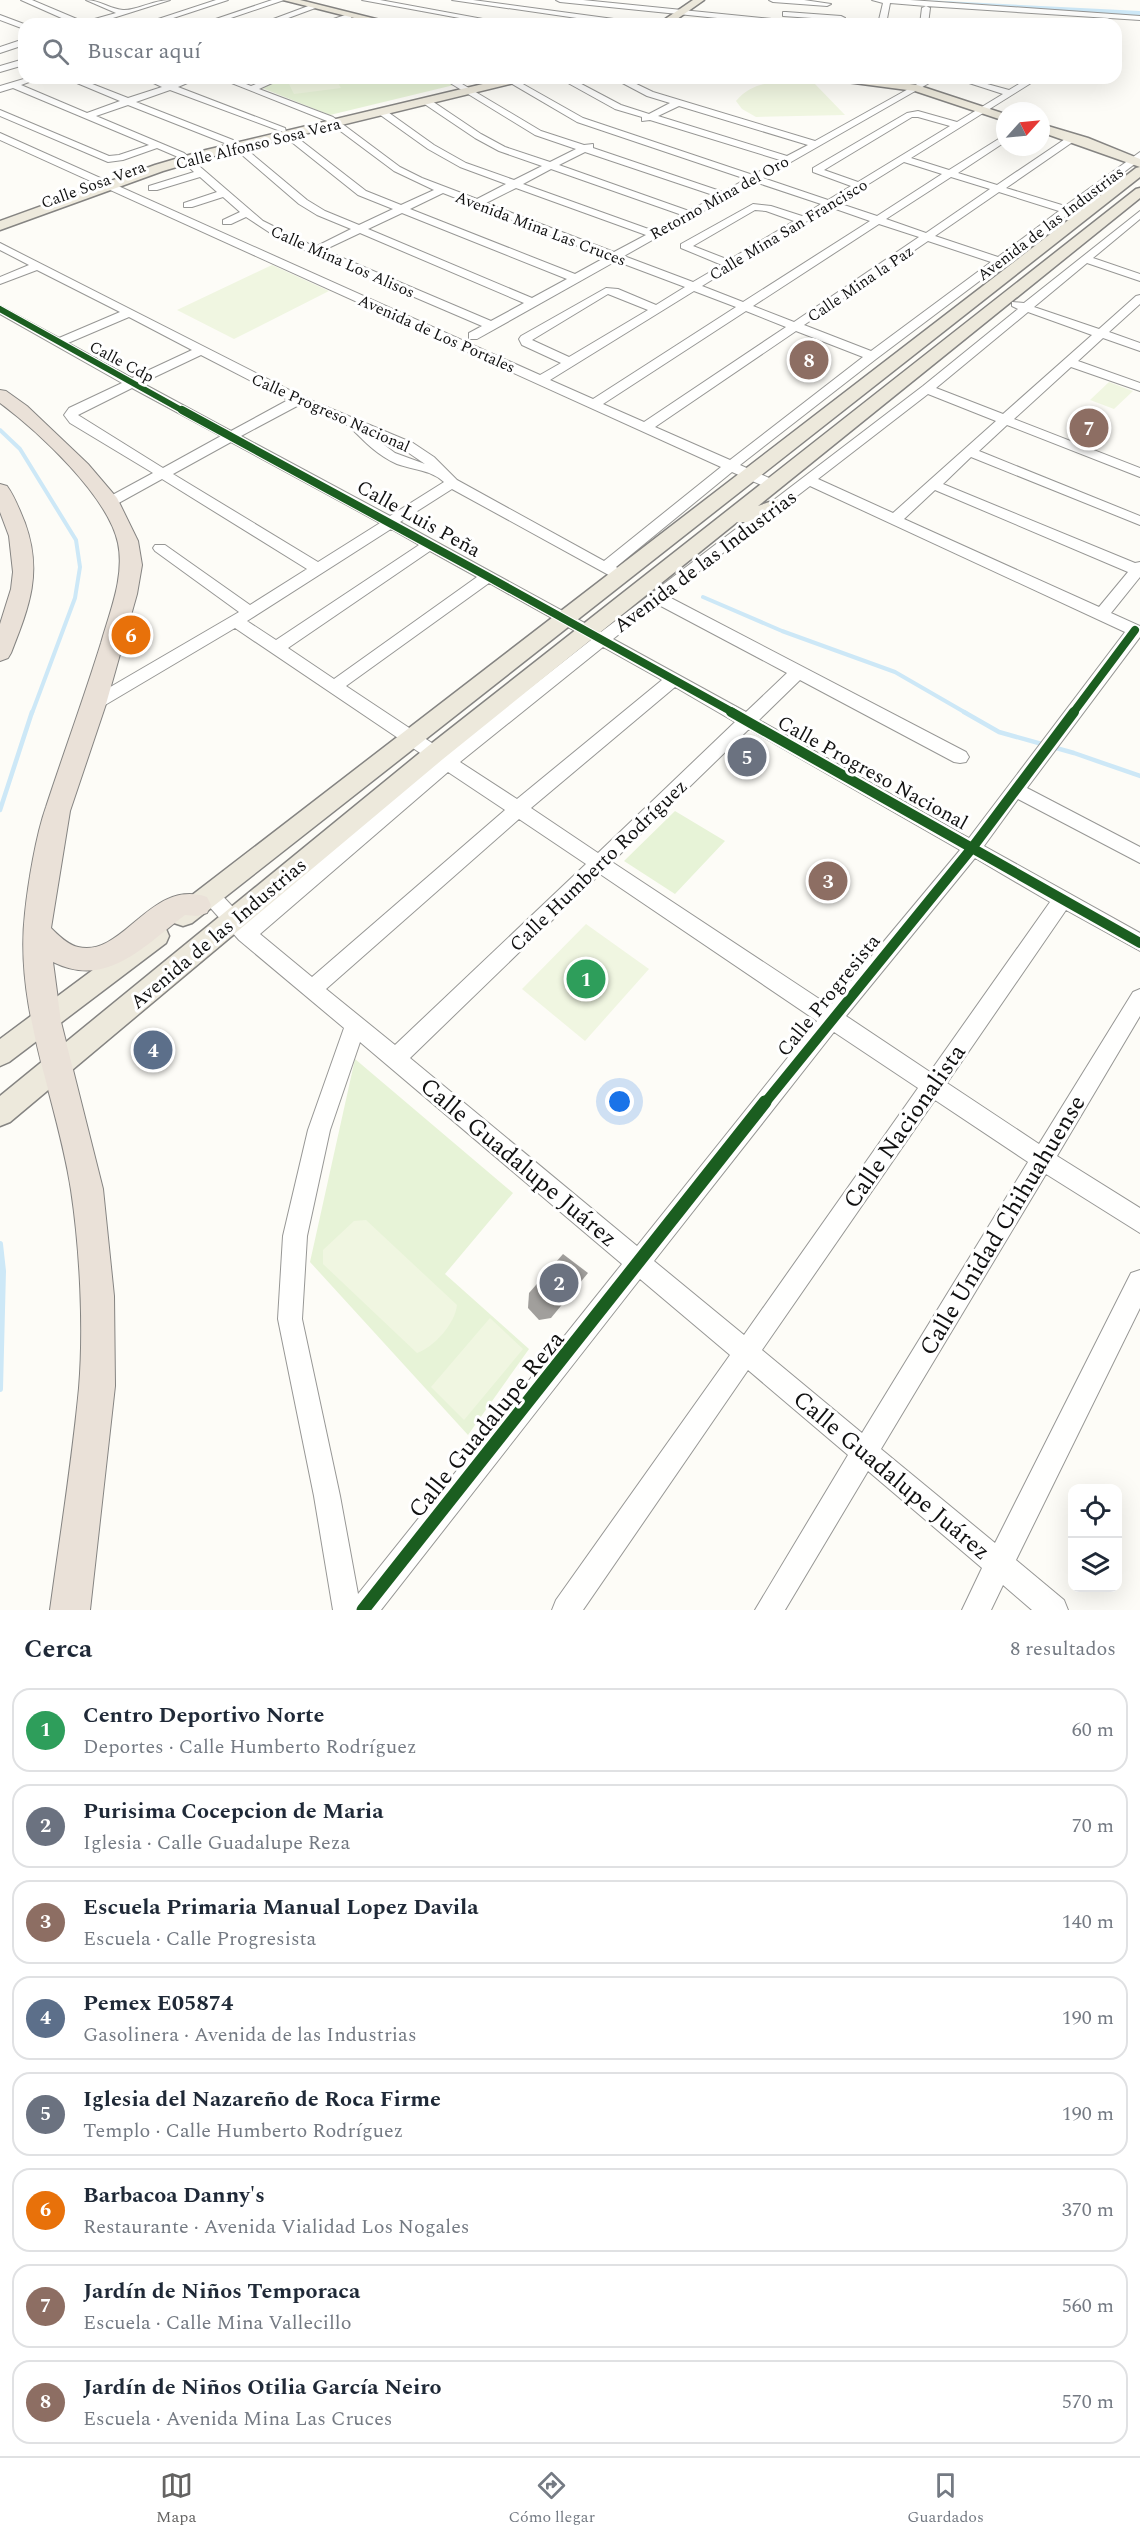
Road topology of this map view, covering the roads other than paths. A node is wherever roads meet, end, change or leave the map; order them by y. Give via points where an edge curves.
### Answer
1 (25, 0) edge
2 (90, 0) edge
3 (224, 0) edge
4 (280, 0) edge
5 (288, 0) edge
6 (366, 0) edge
7 (456, 0) edge
8 (560, 0) edge
9 (699, 0) edge
10 (710, 0) edge
11 (773, 0) edge
12 (876, 0) edge
13 (1005, 0) edge
14 (160, 1) edge
15 (887, 1) edge
16 (489, 2) edge
17 (637, 2) edge
18 (832, 5) dead end
19 (844, 6) dead end
20 (314, 8) junction
21 (1125, 8) dead end
22 (765, 10) edge
23 (124, 13) junction
24 (1053, 13) junction
25 (686, 14) junction
26 (348, 16) junction
27 (0, 17) edge
28 (69, 18) edge
29 (106, 18) edge
30 (166, 18) edge
31 (224, 18) edge
32 (283, 18) edge
33 (342, 18) edge
34 (359, 18) edge
35 (466, 18) joint
36 (596, 18) edge
37 (677, 18) edge
38 (682, 18) edge
39 (786, 18) edge
40 (820, 18) edge
41 (841, 18) edge
42 (883, 18) edge
43 (925, 18) edge
44 (1016, 18) edge
45 (1043, 18) edge
46 (1137, 18) edge
47 (1125, 24) dead end
48 (18, 25) edge
49 (18, 28) edge
50 (10, 29) dead end
51 (18, 44) edge
52 (0, 50) edge
53 (18, 64) edge
54 (0, 69) edge
55 (18, 83) edge
56 (85, 84) edge
57 (162, 84) edge
58 (178, 84) edge
59 (239, 84) edge
60 (262, 84) edge
61 (457, 84) edge
62 (489, 84) edge
63 (520, 84) edge
64 (574, 84) edge
65 (629, 84) edge
66 (894, 84) edge
67 (924, 84) edge
68 (982, 84) edge
69 (1025, 84) edge
70 (13, 85) junction
71 (169, 87) junction
72 (250, 88) junction
73 (917, 88) junction
74 (0, 89) edge
75 (466, 89) junction
76 (1010, 93) junction
77 (129, 101) junction
78 (426, 101) junction
79 (679, 102) junction
80 (981, 111) junction
81 (0, 112) edge
82 (382, 112) junction
83 (996, 115) edge
84 (87, 116) junction
85 (648, 117) junction
86 (333, 121) junction
87 (638, 122) dead end
88 (958, 125) junction
89 (628, 127) dead end
90 (1050, 130) edge
91 (284, 132) junction
92 (618, 132) junction
93 (0, 136) edge
94 (1074, 137) junction
95 (234, 144) junction
96 (816, 144) junction
97 (996, 144) edge
98 (158, 146) junction
99 (585, 149) junction
100 (184, 157) junction
101 (787, 159) junction
102 (903, 159) junction
103 (1138, 162) edge
104 (552, 166) junction
105 (201, 173) junction
106 (950, 174) junction
107 (756, 177) junction
108 (106, 184) junction
109 (515, 184) junction
110 (860, 186) junction
111 (153, 188) dead end
112 (997, 188) junction
113 (441, 190) junction
114 (1140, 192) edge
115 (224, 193) junction
116 (723, 195) junction
117 (477, 203) junction
118 (831, 203) junction
119 (188, 205) dead end
120 (400, 209) junction
121 (1067, 210) junction
122 (246, 213) junction
123 (689, 214) junction
124 (1140, 214) edge
125 (0, 218) edge
126 (803, 220) junction
127 (879, 220) junction
128 (227, 222) dead end
129 (0, 226) edge
130 (358, 229) junction
131 (653, 234) junction
132 (927, 237) junction
133 (0, 246) edge
134 (314, 250) junction
135 (615, 255) junction
136 (1085, 259) junction
137 (1000, 261) junction
138 (730, 264) junction
139 (37, 266) junction
140 (575, 278) junction
141 (1140, 278) edge
142 (0, 280) edge
143 (694, 286) junction
144 (1140, 298) edge
145 (1004, 300) junction
146 (532, 302) junction
147 (745, 306) junction
148 (1025, 307) junction
149 (0, 309) edge
150 (656, 309) junction
151 (1135, 309) edge
152 (128, 313) junction
153 (490, 325) junction
154 (796, 327) junction
155 (1101, 333) junction
156 (472, 336) dead end
157 (58, 343) junction
158 (1140, 347) edge
159 (202, 350) junction
160 (872, 357) junction
161 (568, 362) junction
162 (1070, 362) junction
163 (541, 380) junction
164 (0, 383) edge
165 (132, 384) junction
166 (1140, 387) edge
167 (927, 389) junction
168 (0, 395) edge
169 (298, 400) junction
170 (594, 404) junction
171 (1004, 420) junction
172 (646, 427) junction
173 (231, 437) junction
174 (970, 452) junction
175 (731, 466) junction
176 (81, 468) junction
177 (165, 472) junction
178 (1140, 473) edge
179 (749, 474) junction
180 (810, 481) junction
181 (452, 483) junction
182 (773, 484) junction
183 (934, 485) junction
184 (0, 490) edge
185 (110, 502) junction
186 (778, 504) junction
187 (895, 519) junction
188 (0, 520) edge
189 (1140, 521) edge
190 (390, 522) junction
191 (723, 525) junction
192 (430, 544) junction
193 (160, 549) dead end
194 (24, 554) junction
195 (319, 569) junction
196 (1139, 569) edge
197 (613, 572) junction
198 (488, 576) junction
199 (656, 597) junction
200 (1101, 615) junction
201 (243, 617) junction
202 (566, 619) junction
203 (1138, 631) edge
204 (596, 636) junction
205 (276, 648) junction
206 (0, 653) edge
207 (799, 671) junction
208 (673, 680) junction
209 (334, 687) junction
210 (94, 704) junction
211 (747, 722) junction
212 (412, 738) junction
213 (442, 757) junction
214 (960, 757) dead end
215 (1014, 789) junction
216 (519, 808) junction
217 (972, 848) junction
218 (1140, 856) edge
219 (600, 864) junction
220 (1063, 899) junction
221 (203, 900) junction
222 (240, 927) junction
223 (37, 932) junction
224 (1140, 943) edge
225 (312, 990) junction
226 (1140, 998) edge
227 (832, 1018) junction
228 (46, 1022) junction
229 (355, 1025) junction
230 (0, 1054) edge
231 (395, 1059) junction
232 (58, 1066) junction
233 (933, 1086) junction
234 (2, 1111) edge
235 (1042, 1158) junction
236 (1140, 1221) edge
237 (639, 1263) junction
238 (1140, 1282) edge
239 (746, 1353) junction
240 (864, 1452) junction
241 (1000, 1565) junction
242 (70, 1610) edge
243 (347, 1610) edge
244 (363, 1610) edge
245 (566, 1610) edge
246 (769, 1610) edge
247 (976, 1610) edge
248 (1054, 1610) edge

1 - 28 street
2 - 23 street
3 - 30 street
4 - 31 street
5 - 20 main road
6 - 35 street
7 - 16 street
8 - 17 street
9 - 25 main road
10 - 25 main road
11 - 18 street
12 - 15 street
13 - 21 street
14 - 23 street
15 - 24 street
15 - 42 street
16 - 35 street
16 - 36 street
17 - 25 street
19 - 41 street
20 - 26 main road
20 - 32 street
22 - 25 street
22 - 39 street
22 - 40 street
23 - 29 street
24 - 45 street
24 - 46 street
25 - 37 main road
25 - 38 main road
26 - 33 street
26 - 34 main road
27 - 48 street
43 - 44 street via 926,10
46 - 47 street
49 - 50 street
51 - 52 street
53 - 54 street
55 - 70 street
56 - 77 street
57 - 71 street
58 - 71 street
59 - 72 street, Avenida Mina Las Cruces
60 - 72 street
61 - 75 street
62 - 75 main road, Calle Alfonso Sosa Vera
63 - 92 street via 571,117
64 - 85 street via 608,103
65 - 79 street
66 - 73 main road
67 - 73 street, Retorno Mina del Oro
68 - 76 street
69 - 76 street, Calle Mina San Francisco
70 - 74 street
70 - 84 street, Calle Mina Los Alisos
71 - 77 street
71 - 91 street
72 - 86 street, Avenida Mina Las Cruces
73 - 80 main road
73 - 96 street, Retorno Mina del Oro
75 - 78 main road, Calle Alfonso Sosa Vera
75 - 86 main road
75 - 99 street via 528,128
76 - 80 street, Calle Mina San Francisco
77 - 84 street
77 - 95 street
78 - 82 main road, Calle Alfonso Sosa Vera
78 - 104 street via 489,143
79 - 85 street
79 - 96 street
80 - 83 main road
80 - 88 street, Calle Mina San Francisco
81 - 98 street via 104,158 120,158
82 - 86 main road, Calle Alfonso Sosa Vera
82 - 109 street via 451,159
84 - 98 street, Calle Mina Los Alisos
85 - 87 street
85 - 101 street
86 - 91 main road, Calle Alfonso Sosa Vera
86 - 113 street, Avenida Mina Las Cruces via 397,169
88 - 102 street, Calle Mina San Francisco
88 - 110 street via 910,115 816,170
89 - 92 street
90 - 94 main road
91 - 95 main road, Calle Alfonso Sosa Vera
91 - 120 street via 343,180
92 - 99 street
92 - 107 street
93 - 108 street, Avenida de Los Portales
94 - 103 main road
94 - 112 street, Calle Mina la Paz
95 - 100 main road, Calle Alfonso Sosa Vera
95 - 130 street via 303,202
96 - 101 street, Retorno Mina del Oro
97 - 106 street
98 - 100 street, Calle Mina Los Alisos
99 - 104 street
99 - 116 street
100 - 105 street, Calle Mina Los Alisos
100 - 108 main road, Calle Alfonso Sosa Vera
101 - 107 street, Retorno Mina del Oro
102 - 106 street
102 - 110 street, Calle Mina San Francisco
103 - 121 street, Avenida de las Industrias
103 - 179 main road, Avenida de las Industrias
104 - 109 street
104 - 123 street
105 - 111 street
105 - 115 street, Calle Mina Los Alisos
106 - 112 street
106 - 127 street
107 - 116 street, Retorno Mina del Oro
107 - 118 street
108 - 125 main road, Calle Sosa Vera
108 - 129 main road, Calle Alfonso Sosa Vera
108 - 163 street, Avenida de Los Portales
109 - 117 street
109 - 131 street
110 - 118 street, Calle Mina San Francisco
112 - 121 street
112 - 132 street, Calle Mina la Paz
113 - 117 street, Avenida Mina Las Cruces
113 - 120 street
114 - 145 main road, Avenida de las Industrias
115 - 119 street
115 - 122 street, Calle Mina Los Alisos
116 - 123 street, Retorno Mina del Oro
117 - 135 street, Avenida Mina Las Cruces
118 - 126 street, Calle Mina San Francisco
118 - 127 street
120 - 130 street
120 - 140 street
121 - 137 street, Avenida de las Industrias
122 - 128 street
122 - 134 street, Calle Mina Los Alisos via 268,229
123 - 131 street, Retorno Mina del Oro
124 - 136 street, Avenida de las Industrias
126 - 138 street, Calle Mina San Francisco
126 - 138 street via 753,207 685,246
127 - 132 street
127 - 147 street
130 - 134 street
130 - 146 street
131 - 135 street, Retorno Mina del Oro
132 - 137 street
132 - 154 street, Calle Mina la Paz
133 - 139 street, Calle Progreso Nacional
134 - 153 street, Calle Mina Los Alisos
135 - 140 street, Retorno Mina del Oro
135 - 143 street, Avenida Mina Las Cruces
136 - 141 street
136 - 148 street, Avenida de las Industrias
137 - 160 street, Avenida de las Industrias
138 - 143 street, Calle Mina San Francisco
139 - 142 street
139 - 152 street, Calle Progreso Nacional
140 - 146 street, Retorno Mina del Oro
143 - 147 street, Avenida Mina Las Cruces
143 - 150 street, Calle Mina San Francisco
144 - 151 street
145 - 148 street
145 - 182 main road, Avenida de las Industrias
146 - 153 street, Retorno Mina del Oro
147 - 154 street, Avenida Mina Las Cruces
147 - 170 street
148 - 155 street
148 - 167 street, Avenida de las Industrias
149 - 157 street, Calle Cdp
150 - 161 street, Calle Mina San Francisco
150 - 161 street via 606,291 525,339
151 - 155 street
152 - 157 street
152 - 159 street, Calle Progreso Nacional
153 - 156 street, Retorno Mina del Oro
154 - 160 street, Avenida Mina Las Cruces
154 - 172 street, Calle Mina la Paz
155 - 158 street
155 - 162 street
157 - 165 street, Calle Cdp
159 - 165 street
159 - 169 street, Calle Progreso Nacional
160 - 175 street, Avenida de las Industrias
161 - 163 street, Calle Mina San Francisco
162 - 166 street
162 - 171 street
163 - 170 street, Avenida de Los Portales
164 - 176 highway via 33,402 52,419 80,456
165 - 173 street, Calle Cdp
165 - 177 street via 71,415
167 - 171 street
167 - 180 street, Avenida de las Industrias
168 - 176 highway
169 - 173 street
169 - 181 street, Calle Progreso Nacional via 352,422 367,441 408,463 438,470
170 - 172 street, Avenida de Los Portales
171 - 174 street
171 - 178 street
172 - 175 street, Avenida de Los Portales
173 - 177 street
173 - 190 street, Calle Luis Peña
174 - 183 street
174 - 189 street
175 - 179 street, Avenida de Los Portales
175 - 197 street, Avenida de las Industrias
176 - 185 highway
177 - 185 street
177 - 195 street
179 - 182 street, Avenida de Los Portales
179 - 197 main road, Avenida de las Industrias
180 - 186 street, Avenida de las Industrias
180 - 187 street
181 - 190 street
181 - 197 street
182 - 191 main road, Avenida de las Industrias
183 - 187 street
183 - 196 street
184 - 194 highway via 17,526
185 - 210 highway via 128,541 131,565
186 - 191 main road
186 - 199 street, Avenida de las Industrias
187 - 200 street
188 - 194 highway
190 - 192 street, Calle Luis Peña
190 - 195 street
191 - 204 main road, Avenida de las Industrias
192 - 198 street, Calle Luis Peña
192 - 205 street
193 - 201 street
194 - 206 highway via 22,595
195 - 201 street
196 - 200 street
197 - 202 main road, Avenida de las Industrias
198 - 202 street, Calle Luis Peña
198 - 209 street
199 - 204 street, Avenida de las Industrias
199 - 207 street
200 - 203 street
201 - 205 street
201 - 210 street
202 - 204 street, Calle Luis Peña
202 - 212 main road, Avenida de las Industrias
203 - 215 street, Calle Progresista
204 - 208 street, Calle Progreso Nacional
204 - 213 main road, Avenida de las Industrias
205 - 209 street
207 - 211 street, Calle Humberto Rodríguez
207 - 214 street
208 - 211 street, Calle Progreso Nacional
208 - 216 street
209 - 212 street
210 - 223 highway via 57,811
211 - 217 street, Calle Progreso Nacional
211 - 219 street, Calle Humberto Rodríguez
212 - 213 street
212 - 221 main road, Avenida de las Industrias
213 - 216 street
213 - 222 main road, Avenida de las Industrias
215 - 217 street, Calle Progresista
215 - 218 street
216 - 219 street
216 - 225 street
217 - 220 street, Calle Progreso Nacional
217 - 227 street, Calle Progresista
219 - 227 street
219 - 231 street, Calle Humberto Rodríguez
220 - 224 street, Calle Progreso Nacional
220 - 233 street, Calle Nacionalista
221 - 222 street, Calle Guadalupe Juárez
221 - 223 highway via 177,906 101,959 71,958 57,952
221 - 228 main road, Avenida de las Industrias
222 - 225 street, Calle Guadalupe Juárez
222 - 232 main road, Avenida de las Industrias
223 - 228 highway
225 - 229 street, Calle Guadalupe Juárez
226 - 235 street, Calle Unidad Chihuahuense
227 - 233 street
227 - 237 street, Calle Progresista
228 - 230 main road, Avenida de las Industrias
228 - 232 highway
229 - 231 street, Calle Guadalupe Juárez
229 - 243 street via 319,1130 295,1236 290,1319
231 - 237 street, Calle Guadalupe Juárez
232 - 234 main road, Avenida de las Industrias
232 - 242 highway via 87,1189 97,1296 97,1386
233 - 235 street
233 - 239 street, Calle Nacionalista
235 - 236 street
235 - 240 street, Calle Unidad Chihuahuense
237 - 239 street, Calle Guadalupe Juárez
237 - 244 street, Calle Guadalupe Reza
238 - 241 street
239 - 240 street, Calle Guadalupe Juárez
239 - 245 street, Calle Nacionalista
240 - 241 street, Calle Guadalupe Juárez
240 - 246 street, Calle Unidad Chihuahuense
241 - 247 street
241 - 248 street, Calle Guadalupe Juárez

